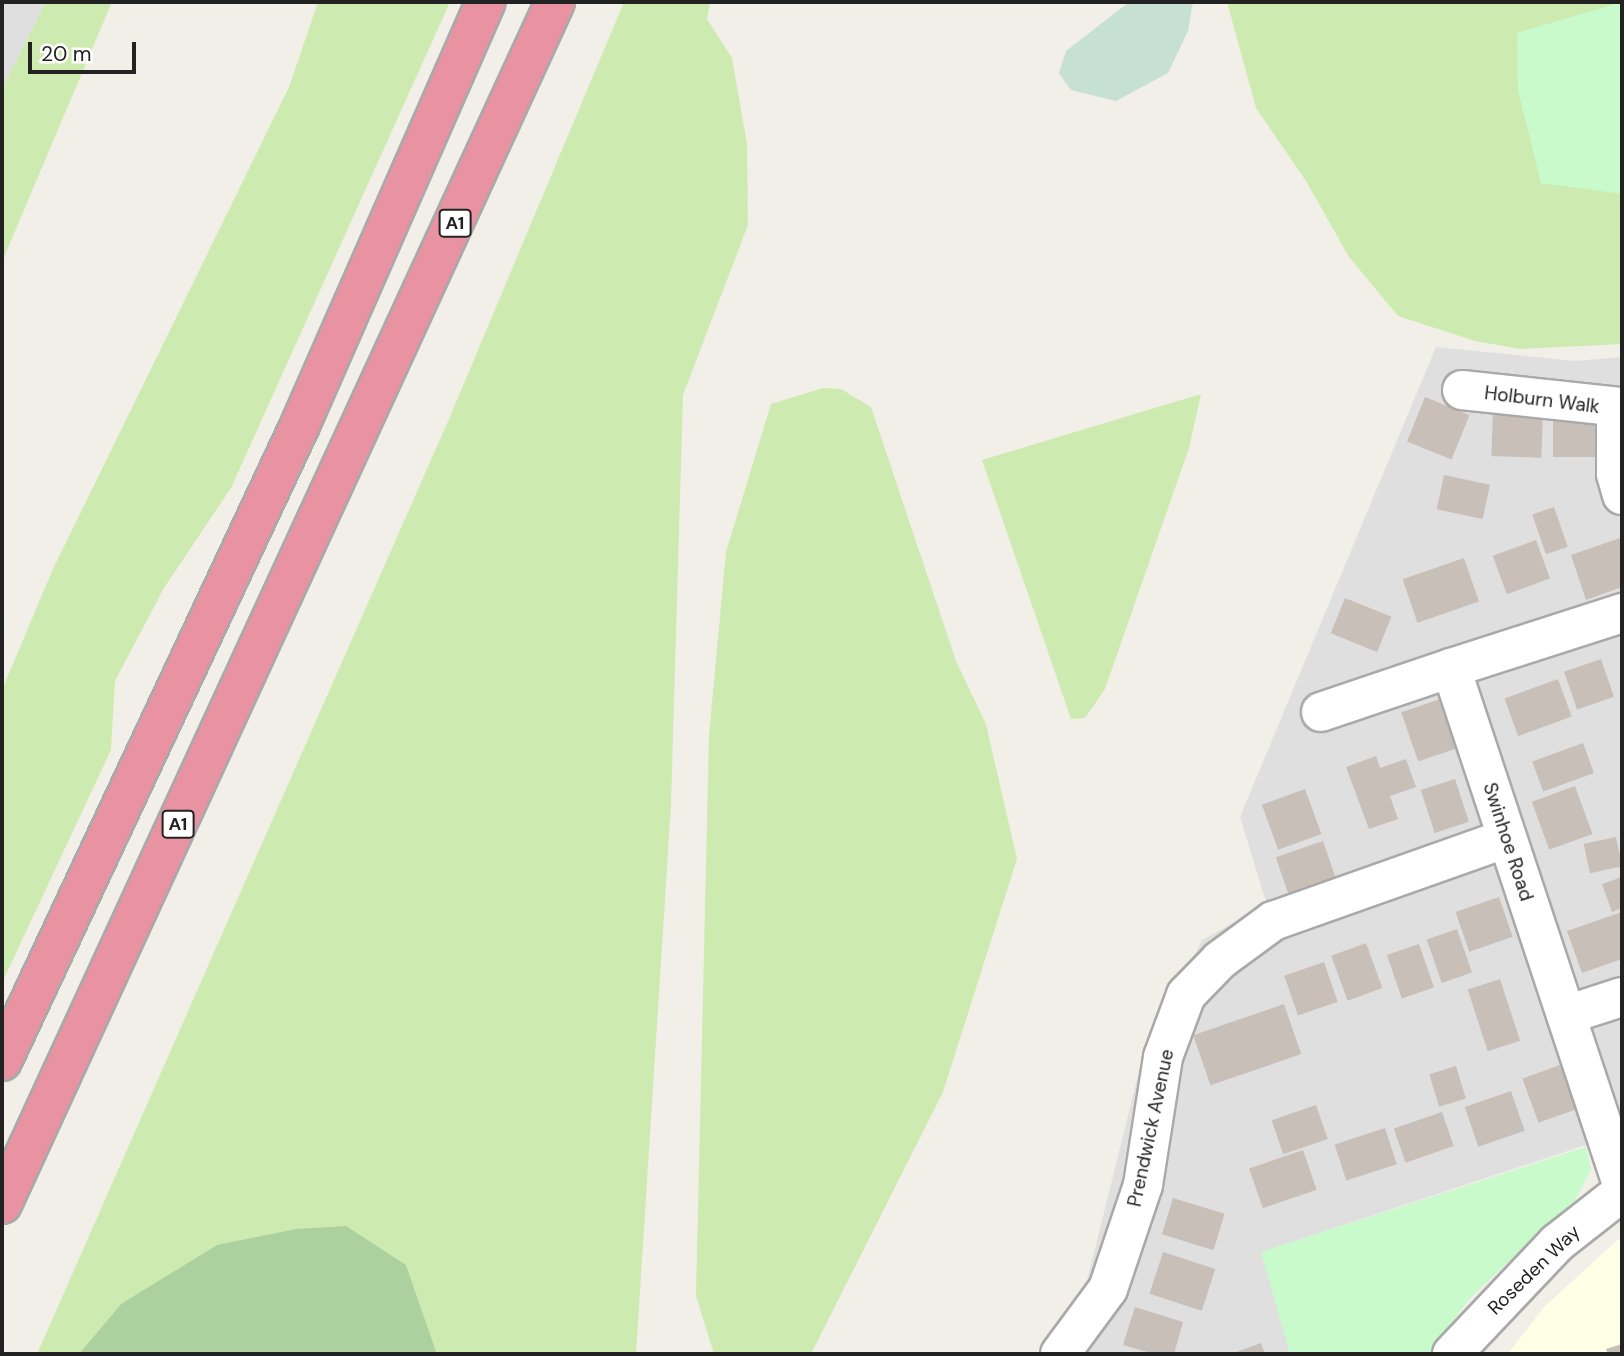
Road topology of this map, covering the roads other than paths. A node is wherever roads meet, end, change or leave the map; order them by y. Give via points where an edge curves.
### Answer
1 (486, 2) edge
2 (555, 2) edge
3 (1462, 390) dead end
4 (1619, 408) edge
5 (1622, 495) edge
6 (1622, 613) edge
7 (1451, 668) junction
8 (1321, 712) dead end
9 (1507, 838) junction
10 (1622, 997) edge
11 (1566, 1015) junction
12 (2, 1061) edge
13 (1622, 1184) edge
14 (1622, 1192) edge
15 (2, 1204) edge
16 (1060, 1354) edge
17 (1452, 1354) edge

1 - 12 highway via 300,425
2 - 15 highway, A1
3 - 4 street, Holburn Walk
4 - 5 street via 1616,474
6 - 7 street
7 - 8 street
7 - 9 street, Swinhoe Road
9 - 11 street, Swinhoe Road
9 - 16 street, Prendwick Avenue via 1273,921 1220,960 1186,995 1163,1057 1143,1185 1108,1289
10 - 11 street
11 - 13 street, Swinhoe Road
14 - 17 street, Roseden Way via 1557,1243

